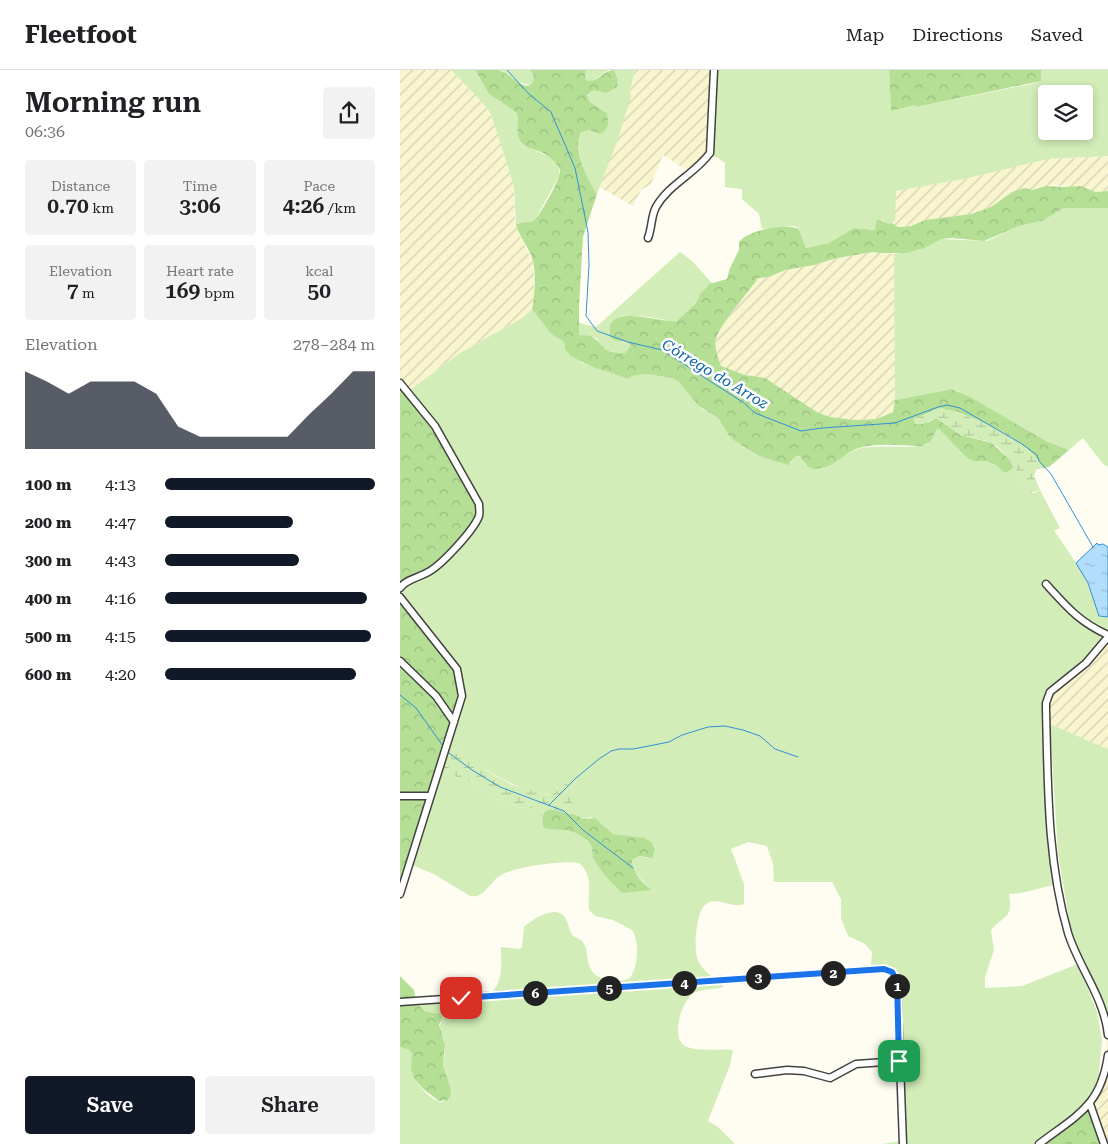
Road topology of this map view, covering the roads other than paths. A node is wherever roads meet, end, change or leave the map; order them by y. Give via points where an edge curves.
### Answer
1 (714, 70) edge
2 (648, 238) dead end
3 (400, 383) edge
4 (1046, 584) dead end
5 (400, 588) edge
6 (400, 597) edge
7 (1108, 636) edge
8 (400, 661) edge
9 (454, 722) junction
10 (400, 796) edge
11 (430, 796) junction
12 (400, 894) edge
13 (400, 1002) edge
14 (1108, 1035) edge
15 (1108, 1055) edge
16 (899, 1061) junction
17 (754, 1074) dead end
18 (1090, 1104) junction
19 (903, 1144) edge
20 (1039, 1144) edge
21 (1104, 1144) edge

1 - 2 street via 710,153 668,191 655,210
3 - 5 street via 435,426 479,504 479,516 471,530 440,564
4 - 7 street via 1078,618
6 - 9 street via 457,668 462,696
7 - 14 street via 1086,663 1050,692 1046,710 1053,863 1069,934 1097,993
8 - 9 street via 436,696
9 - 11 street
10 - 11 street
11 - 12 street
13 - 16 street via 884,969 892,972 897,981
15 - 18 street via 1101,1087
16 - 17 street via 856,1064 830,1078 788,1070
16 - 19 street
18 - 20 street
18 - 21 street

